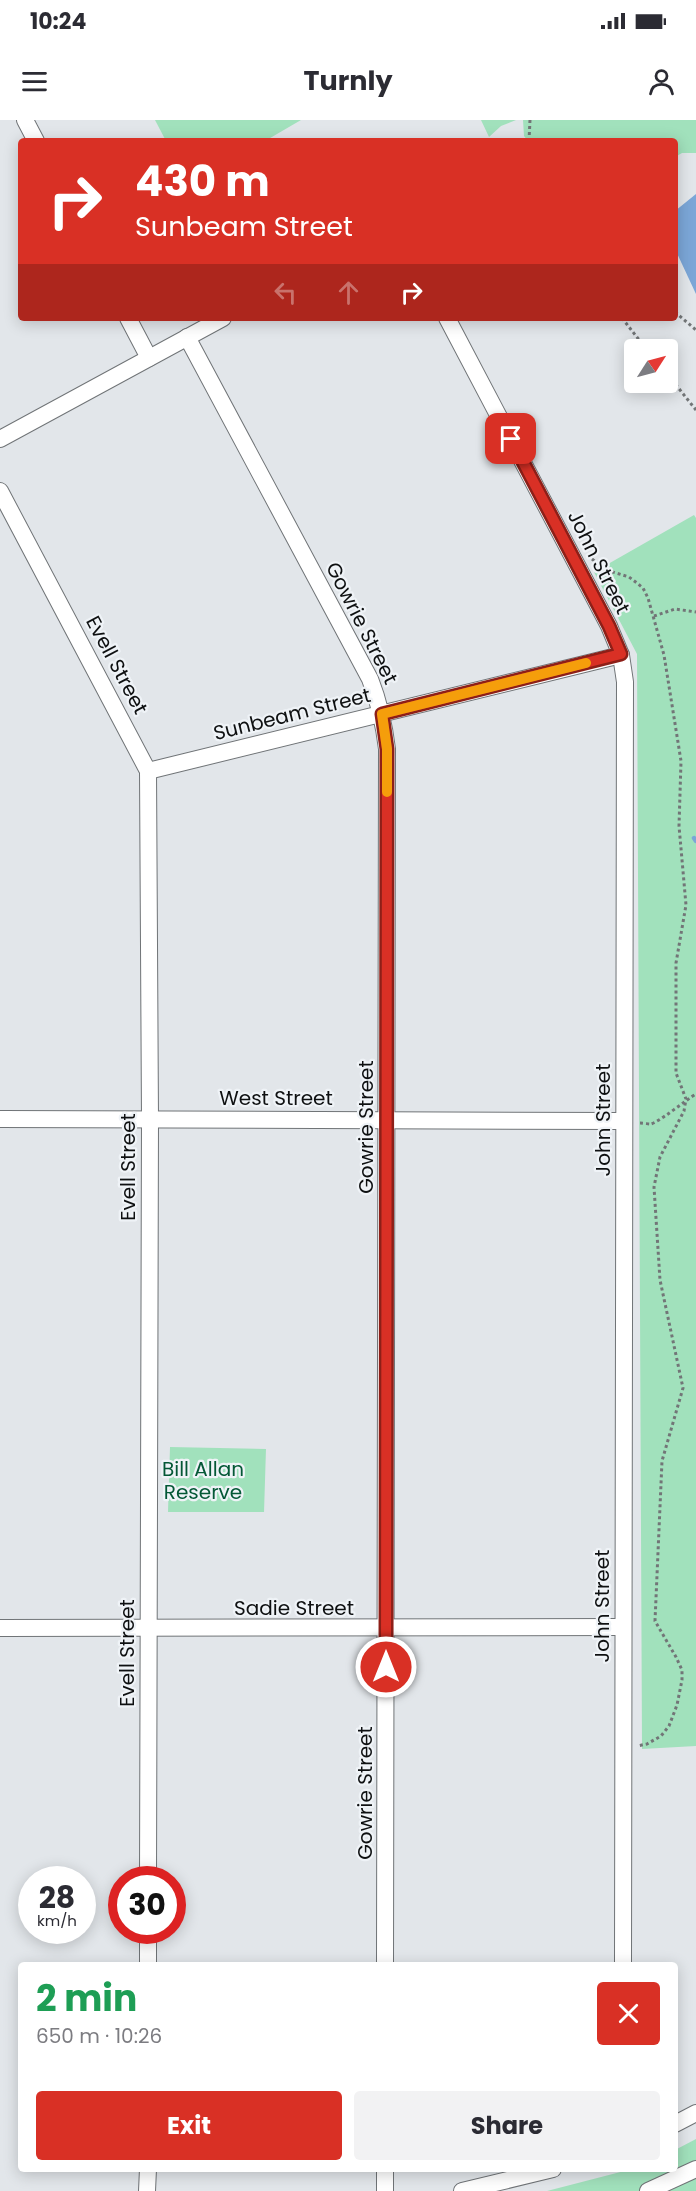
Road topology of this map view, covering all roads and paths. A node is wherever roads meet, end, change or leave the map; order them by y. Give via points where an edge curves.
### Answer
1 (25, 120) edge
2 (530, 120) edge
3 (34, 138) edge
4 (529, 138) edge
5 (678, 315) edge
6 (130, 321) edge
7 (217, 321) edge
8 (449, 321) edge
9 (624, 321) edge
10 (696, 330) edge
11 (187, 337) junction
12 (638, 339) edge
13 (149, 358) junction
14 (678, 388) edge
15 (696, 410) edge
16 (0, 439) edge
17 (0, 491) edge
18 (588, 551) dead end
19 (696, 612) edge
20 (654, 616) junction
21 (621, 654) junction
22 (382, 714) junction
23 (148, 771) junction
24 (696, 1094) edge
25 (686, 1099) junction
26 (0, 1119) edge
27 (150, 1119) junction
28 (387, 1120) junction
29 (624, 1121) junction
30 (623, 1627) junction
31 (0, 1628) edge
32 (148, 1629) junction
33 (386, 1629) junction
34 (623, 1747) junction
35 (148, 1866) edge
36 (148, 1944) edge
37 (148, 1962) edge
38 (385, 1962) edge
39 (623, 1962) edge
40 (696, 2112) edge
41 (678, 2122) edge
42 (696, 2169) edge
43 (147, 2172) edge
44 (385, 2172) edge
45 (541, 2172) edge
46 (147, 2191) edge
47 (385, 2191) edge
48 (462, 2191) edge
49 (648, 2191) edge

1 - 3 street
2 - 4 path
5 - 10 path
6 - 13 street
7 - 11 street
8 - 21 street, John Street
9 - 12 path
11 - 13 street
11 - 22 street, Gowrie Street via 370,679
13 - 16 street
14 - 15 path
17 - 23 street, Evell Street
18 - 20 path via 598,565 629,577 643,588
19 - 20 path via 675,609
20 - 25 path via 681,761 679,826 686,905 676,963 676,1073
21 - 22 street, Sunbeam Street
21 - 29 street, John Street via 625,694
22 - 23 street, Sunbeam Street
22 - 28 street, Gowrie Street via 387,749
23 - 27 street, Evell Street
24 - 25 path
25 - 29 path via 656,1123
25 - 34 path via 684,1111 660,1157 654,1187 660,1280 683,1388 662,1461 655,1621 682,1670 682,1680 677,1705 662,1736 647,1744
26 - 27 street, West Street
27 - 28 street, West Street
27 - 32 street, Evell Street
28 - 29 street, West Street
28 - 33 street, Gowrie Street
29 - 30 street, John Street
30 - 33 street, Sadie Street
30 - 34 street, John Street
31 - 32 street, Sadie Street
32 - 33 street, Sadie Street
32 - 35 street, Evell Street
33 - 38 street, Gowrie Street
34 - 39 street, John Street
36 - 37 street
40 - 41 street
42 - 49 street
43 - 46 street
44 - 47 street
45 - 48 street

